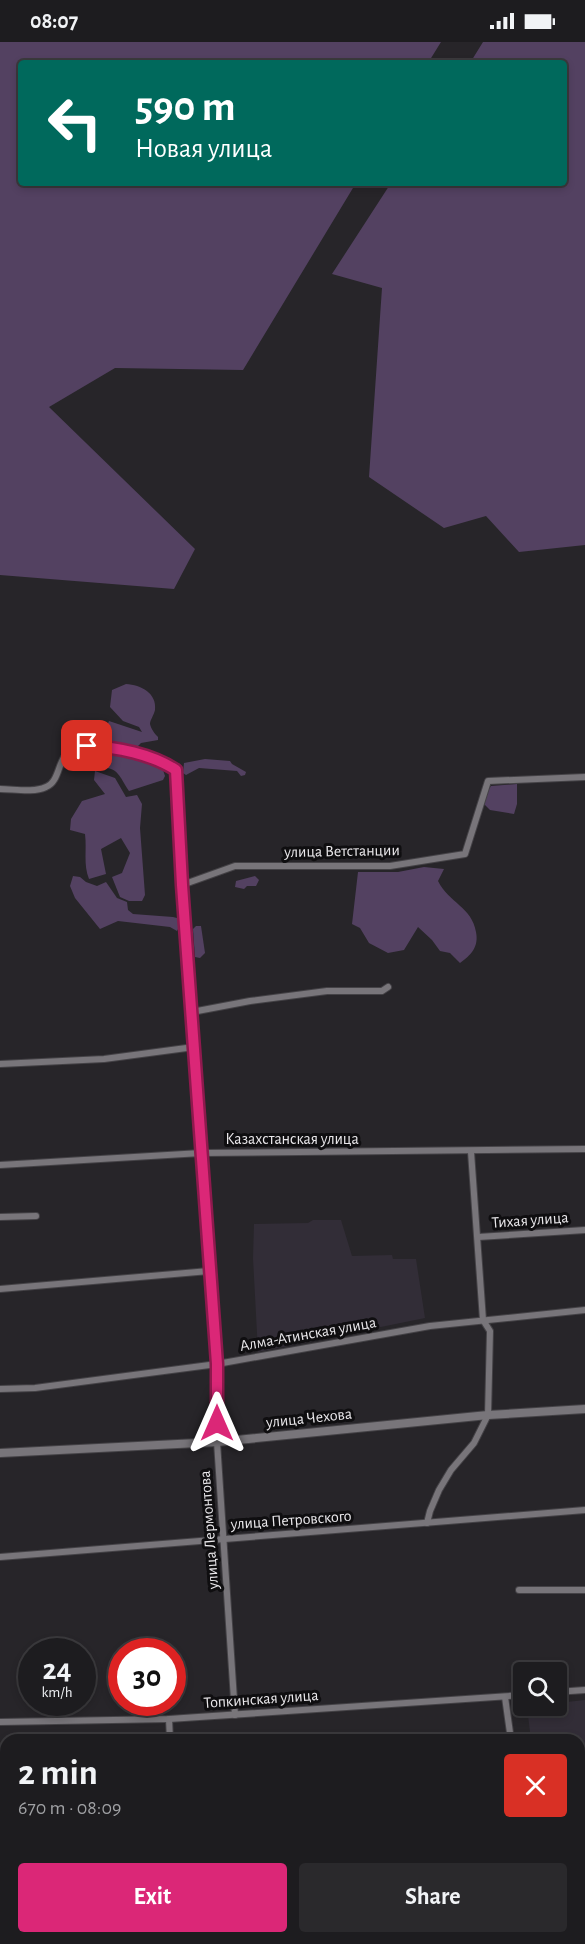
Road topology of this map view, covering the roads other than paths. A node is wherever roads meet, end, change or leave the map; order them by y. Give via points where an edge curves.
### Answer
1 (585, 777) edge
2 (0, 789) edge
3 (182, 885) junction
4 (388, 987) dead end
5 (192, 1012) junction
6 (194, 1047) junction
7 (0, 1064) edge
8 (585, 1149) edge
9 (471, 1152) junction
10 (201, 1153) junction
11 (0, 1165) edge
12 (36, 1216) dead end
13 (0, 1217) edge
14 (585, 1230) edge
15 (478, 1237) junction
16 (209, 1271) junction
17 (0, 1289) edge
18 (585, 1310) edge
19 (483, 1320) junction
20 (217, 1364) junction
21 (0, 1389) edge
22 (585, 1409) edge
23 (488, 1415) junction
24 (217, 1442) junction
25 (0, 1453) edge
26 (585, 1510) edge
27 (427, 1523) junction
28 (224, 1538) junction
29 (0, 1557) edge
30 (519, 1590) dead end
31 (585, 1590) edge
32 (585, 1690) edge
33 (567, 1691) edge
34 (513, 1696) edge
35 (505, 1697) junction
36 (235, 1714) junction
37 (169, 1719) junction
38 (0, 1722) edge
39 (170, 1734) edge
40 (510, 1734) edge

1 - 3 street, улица Ветстанции via 488,781 465,854 390,866 235,866
2 - 3 street, улица Лермонтова via 48,787 66,753 80,746 100,746 155,758 176,770
3 - 5 street, улица Лермонтова
4 - 5 street via 382,991 327,991 250,1000
5 - 6 street, улица Лермонтова
6 - 7 street via 104,1059
6 - 10 street, улица Лермонтова
8 - 9 street, Казахстанская улица
9 - 10 street, Казахстанская улица
9 - 15 street
10 - 11 street, Казахстанская улица
10 - 16 street, улица Лермонтова
12 - 13 street
14 - 15 street, Тихая улица
15 - 19 street
16 - 17 street
16 - 20 street, улица Лермонтова
18 - 19 street, Алма-Атинская улица
19 - 20 street, Алма-Атинская улица
19 - 23 street via 490,1331
20 - 21 street, Алма-Атинская улица via 35,1388
20 - 24 street, улица Лермонтова
22 - 23 street, улица Чехова
23 - 24 street, улица Чехова
23 - 27 street via 474,1443 439,1490
24 - 25 street, улица Чехова
24 - 28 street, улица Лермонтова
26 - 27 street, улица Петровского
27 - 28 street, улица Петровского
28 - 29 street, улица Петровского
28 - 36 street, улица Лермонтова
30 - 31 street
32 - 33 street
34 - 35 street, Топкинская улица
35 - 36 street, Топкинская улица
35 - 40 street
36 - 37 street, Топкинская улица
37 - 38 street, Топкинская улица
37 - 39 street

